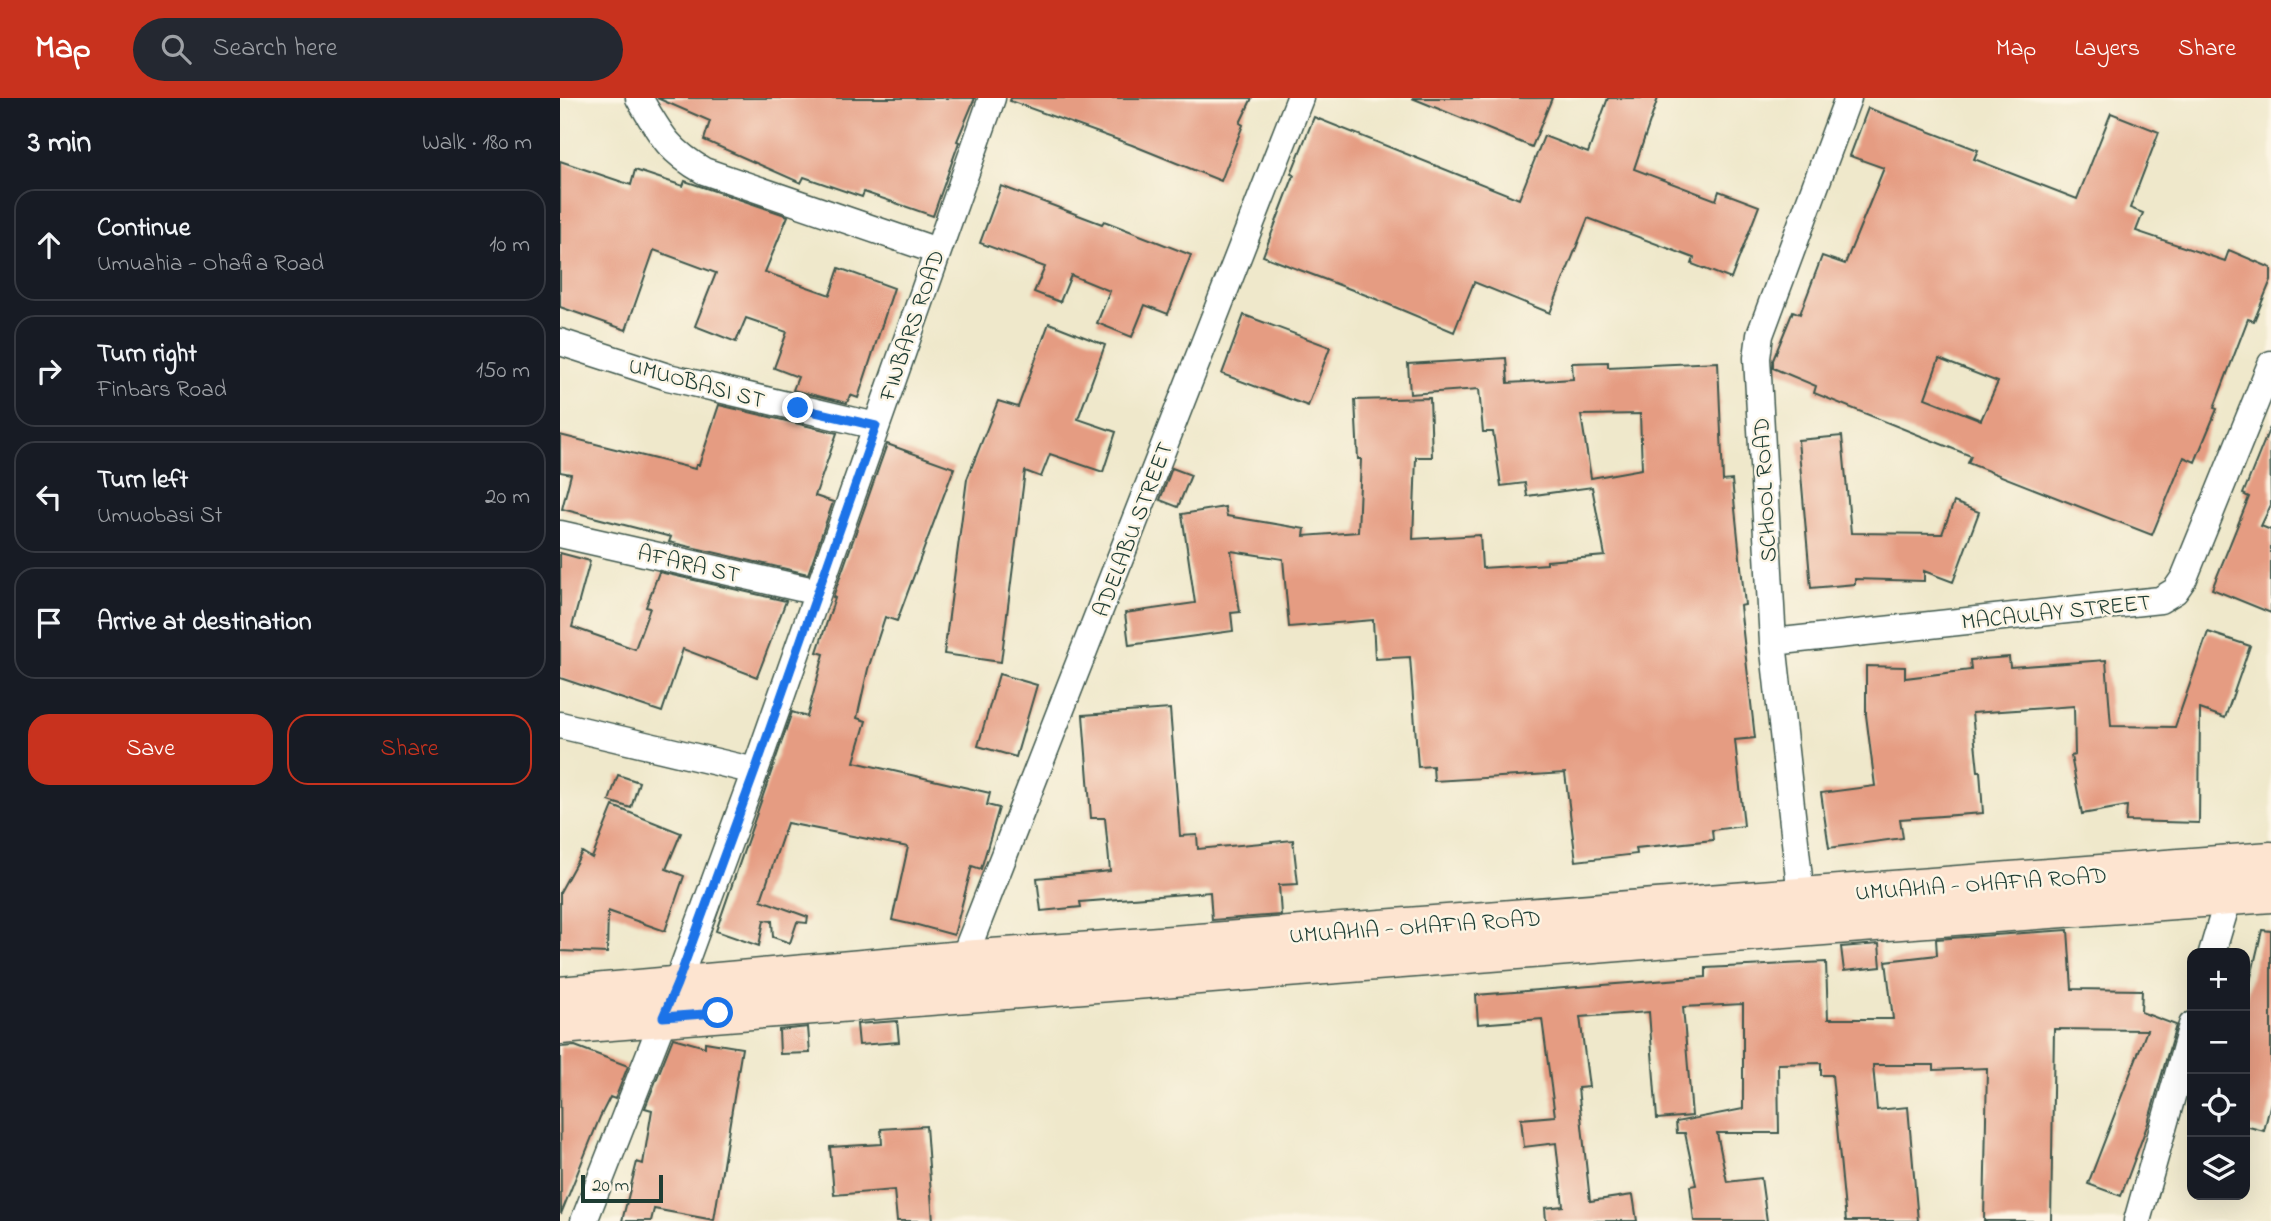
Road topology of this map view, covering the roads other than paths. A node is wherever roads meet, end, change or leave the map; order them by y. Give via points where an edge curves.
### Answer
1 (639, 98) edge
2 (992, 98) edge
3 (1300, 98) edge
4 (1849, 98) edge
5 (937, 251) junction
6 (560, 342) edge
7 (2271, 364) edge
8 (876, 426) junction
9 (560, 534) edge
10 (818, 592) junction
11 (1773, 642) junction
12 (560, 725) edge
13 (755, 771) junction
14 (2271, 861) edge
15 (2271, 892) edge
16 (1801, 896) junction
17 (2229, 896) junction
18 (2214, 948) edge
19 (963, 960) junction
20 (560, 996) edge
21 (670, 1001) junction
22 (560, 1025) edge
23 (2187, 1043) edge
24 (584, 1221) edge
25 (2137, 1221) edge

1 - 5 street via 661,137 704,171
2 - 5 street, FINBARS ROAD
3 - 19 street, ADELABU STREET
4 - 11 street, SCHOOL ROAD via 1760,335 1757,358
5 - 8 street, FINBARS ROAD
6 - 8 street, UMUOBASI ST via 668,377
7 - 11 street, MACAULAY STREET via 2184,578 2175,591 2160,600
8 - 10 street, FINBARS ROAD
9 - 10 street, AFARA ST
10 - 13 street, FINBARS ROAD
11 - 16 street, SCHOOL ROAD
12 - 13 street
13 - 21 street, FINBARS ROAD
14 - 16 main road, UMUAHIA - OHAFIA ROAD
15 - 17 main road, UMUAHIA - OHAFIA ROAD
16 - 19 main road, UMUAHIA - OHAFIA ROAD
17 - 18 street
17 - 21 main road, UMUAHIA - OHAFIA ROAD via 942,997
19 - 21 main road, UMUAHIA - OHAFIA ROAD
20 - 21 main road, UMUAHIA - OHAFIA ROAD
21 - 22 main road, UMUAHIA - OHAFIA ROAD
21 - 24 street, FINBARS ROAD
23 - 25 street

